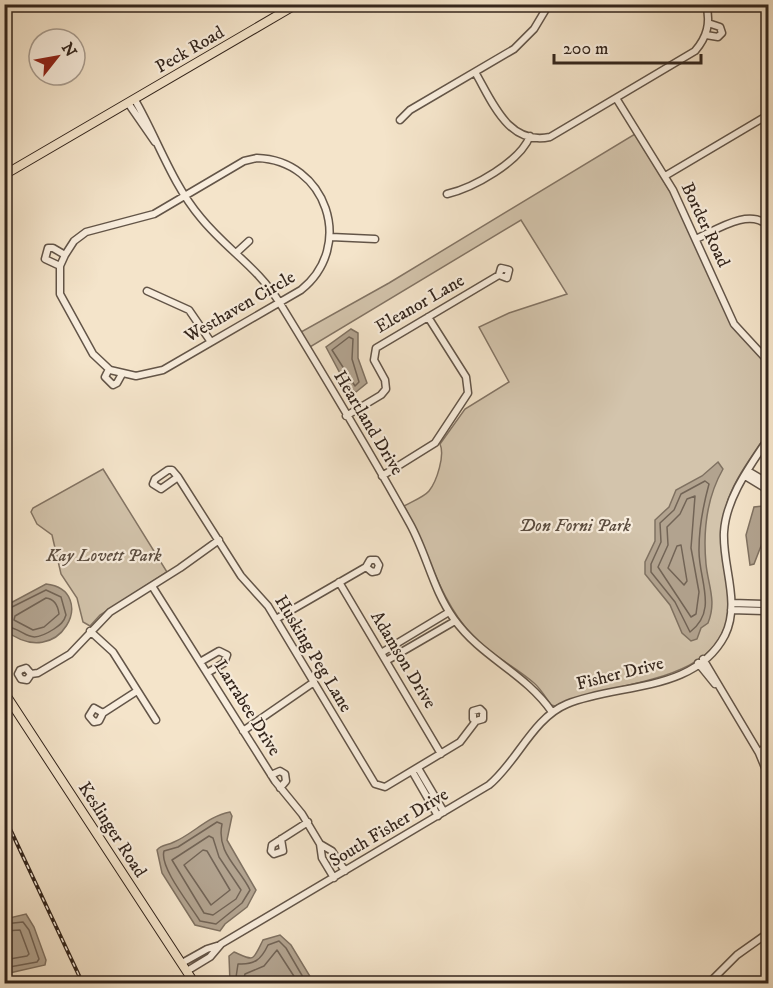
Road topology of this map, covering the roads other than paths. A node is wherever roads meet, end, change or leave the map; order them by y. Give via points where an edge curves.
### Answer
1 (297, 4) edge
2 (549, 4) edge
3 (706, 4) edge
4 (708, 23) junction
5 (706, 35) junction
6 (475, 72) junction
7 (616, 98) junction
8 (131, 101) junction
9 (768, 115) edge
10 (400, 120) dead end
11 (530, 136) junction
12 (4, 176) edge
13 (665, 176) junction
14 (447, 194) dead end
15 (186, 196) junction
16 (768, 226) edge
17 (331, 237) junction
18 (696, 238) junction
19 (375, 239) dead end
20 (249, 241) dead end
21 (236, 253) junction
22 (64, 255) junction
23 (60, 266) junction
24 (499, 275) dead end
25 (147, 291) dead end
26 (280, 303) junction
27 (428, 317) junction
28 (211, 342) junction
29 (768, 360) edge
30 (109, 369) junction
31 (122, 374) junction
32 (346, 416) junction
33 (768, 439) edge
34 (746, 474) junction
35 (382, 476) junction
36 (178, 477) dead end
37 (768, 483) edge
38 (768, 490) edge
39 (219, 540) junction
40 (366, 567) dead end
41 (339, 582) junction
42 (152, 586) junction
43 (768, 604) edge
44 (732, 607) junction
45 (768, 611) edge
46 (449, 612) junction
47 (276, 619) junction
48 (455, 621) junction
49 (90, 631) junction
50 (381, 653) junction
51 (386, 661) junction
52 (200, 662) junction
53 (700, 662) junction
54 (207, 673) junction
55 (31, 674) dead end
56 (314, 682) junction
57 (137, 691) junction
58 (4, 692) edge
59 (552, 712) junction
60 (103, 713) dead end
61 (156, 720) dead end
62 (476, 721) dead end
63 (768, 727) edge
64 (243, 731) junction
65 (768, 733) edge
66 (768, 745) edge
67 (759, 753) junction
68 (441, 754) junction
69 (415, 770) junction
70 (271, 775) junction
71 (768, 775) edge
72 (280, 788) junction
73 (441, 814) junction
74 (308, 822) junction
75 (281, 838) dead end
76 (320, 844) junction
77 (345, 871) junction
78 (334, 878) junction
79 (768, 933) edge
80 (221, 945) junction
81 (182, 963) junction
82 (187, 971) junction
83 (195, 984) edge
84 (708, 984) edge

1 - 8 main road, Peck Road
2 - 6 street via 519,45
3 - 4 street
4 - 5 street
4 - 5 street via 720,27 722,33 718,37
5 - 7 street via 689,55
6 - 10 street via 410,110
6 - 11 street via 504,121
7 - 11 street via 550,137
7 - 13 street, Border Road
8 - 12 main road, Peck Road
8 - 15 street, Heartland Drive
9 - 13 street
11 - 14 street via 515,159 460,191
13 - 18 street, Border Road
15 - 17 street, Westhaven Circle via 250,156 282,161 307,178 325,209
15 - 21 street, Heartland Drive via 212,231
15 - 22 street, Westhaven Circle via 154,214 86,232
16 - 18 street via 751,218
17 - 19 street
17 - 26 street, Westhaven Circle via 316,276
18 - 29 street, Border Road via 737,330
20 - 21 street
21 - 26 street, Heartland Drive via 251,265
22 - 23 street, Westhaven Circle
22 - 23 street, Westhaven Circle via 53,248 45,254 45,259
23 - 30 street, Westhaven Circle via 60,294 93,354
24 - 27 street, Eleanor Lane
25 - 28 street via 189,310
26 - 28 street, Westhaven Circle
26 - 32 street, Heartland Drive
27 - 32 street, Eleanor Lane via 374,351 386,389
27 - 35 street via 464,374 468,393 435,443
28 - 31 street, Westhaven Circle via 163,370 136,376
30 - 31 street, Westhaven Circle
30 - 31 street, Westhaven Circle via 105,377 113,385
32 - 35 street, Heartland Drive
33 - 34 street, Fisher Drive
34 - 37 street
34 - 38 street
34 - 44 street, Fisher Drive via 734,494 724,533
35 - 46 street, Heartland Drive via 418,540
36 - 39 street, Husking Peg Lane
39 - 42 street
39 - 47 street, Husking Peg Lane via 243,579
40 - 41 street
41 - 47 street
41 - 50 street, Adamson Drive
42 - 49 street via 110,612
42 - 52 street, Larrabee Drive
43 - 44 street
44 - 45 street
44 - 53 street, Fisher Drive via 724,636
46 - 48 street, Heartland Drive
46 - 50 street
47 - 56 street, Husking Peg Lane
48 - 51 street
48 - 59 street, Heartland Drive via 483,650 534,688
49 - 55 street via 70,654
49 - 57 street via 113,652
50 - 51 street, Adamson Drive
51 - 68 street, Adamson Drive
52 - 54 street, Larrabee Drive
52 - 54 street via 219,651 227,655 224,663
53 - 59 street, Fisher Drive via 654,685 581,699
53 - 67 street
54 - 64 street, Larrabee Drive
56 - 64 street
56 - 69 street, Husking Peg Lane via 375,784 385,787
57 - 60 street
57 - 61 street
58 - 81 main road, Keslinger Road
59 - 73 street, South Fisher Drive via 495,780
62 - 68 street, Husking Peg Lane via 467,735
63 - 65 street
64 - 70 street, Larrabee Drive
66 - 67 street
67 - 71 street
68 - 69 street, Husking Peg Lane
69 - 73 street
70 - 72 street, Larrabee Drive
70 - 72 street via 280,771 285,774 286,781
72 - 74 street, Larrabee Drive
73 - 77 street, South Fisher Drive
74 - 75 street
74 - 76 street, Larrabee Drive
76 - 77 street, Larrabee Drive via 332,851
76 - 78 street, Larrabee Drive via 322,858
77 - 78 street, South Fisher Drive
78 - 80 street, South Fisher Drive
79 - 84 street
80 - 81 street, South Fisher Drive
80 - 82 street, South Fisher Drive
81 - 82 main road, Keslinger Road
82 - 83 main road, Keslinger Road

